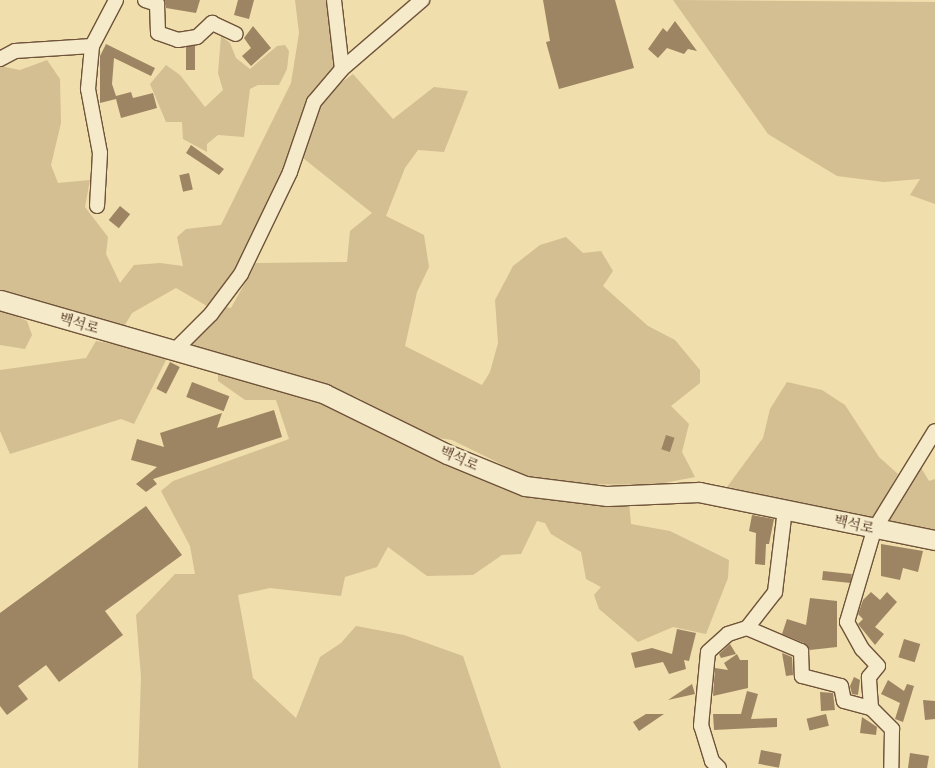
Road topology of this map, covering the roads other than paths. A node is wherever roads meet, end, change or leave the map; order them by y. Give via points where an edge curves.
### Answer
1 (116, 0) edge
2 (144, 0) edge
3 (334, 0) edge
4 (422, 0) edge
5 (236, 34) dead end
6 (92, 46) junction
7 (0, 59) edge
8 (342, 69) junction
9 (97, 206) dead end
10 (0, 300) edge
11 (175, 350) junction
12 (935, 431) edge
13 (785, 509) junction
14 (874, 530) junction
15 (935, 540) edge
16 (747, 628) junction
17 (871, 708) junction
18 (718, 768) edge
19 (890, 768) edge

1 - 6 street
2 - 5 street via 157,4 158,33 178,40 197,37 212,23
3 - 8 street
4 - 8 street
6 - 7 street via 15,50
6 - 9 street via 88,89 100,153
8 - 11 street via 314,102 290,172 241,274 211,314
10 - 11 street, 백석로
11 - 13 street, 백석로 via 325,394 447,454 524,486 608,496 700,492
12 - 14 street
13 - 14 street, 백석로
13 - 16 street via 775,592
14 - 15 street, 백석로
14 - 17 street via 847,622 862,649 878,666 869,677
16 - 17 street via 801,651 802,676 842,686 844,701
16 - 18 street via 728,634 708,652 701,726 712,761
17 - 19 street via 892,729

